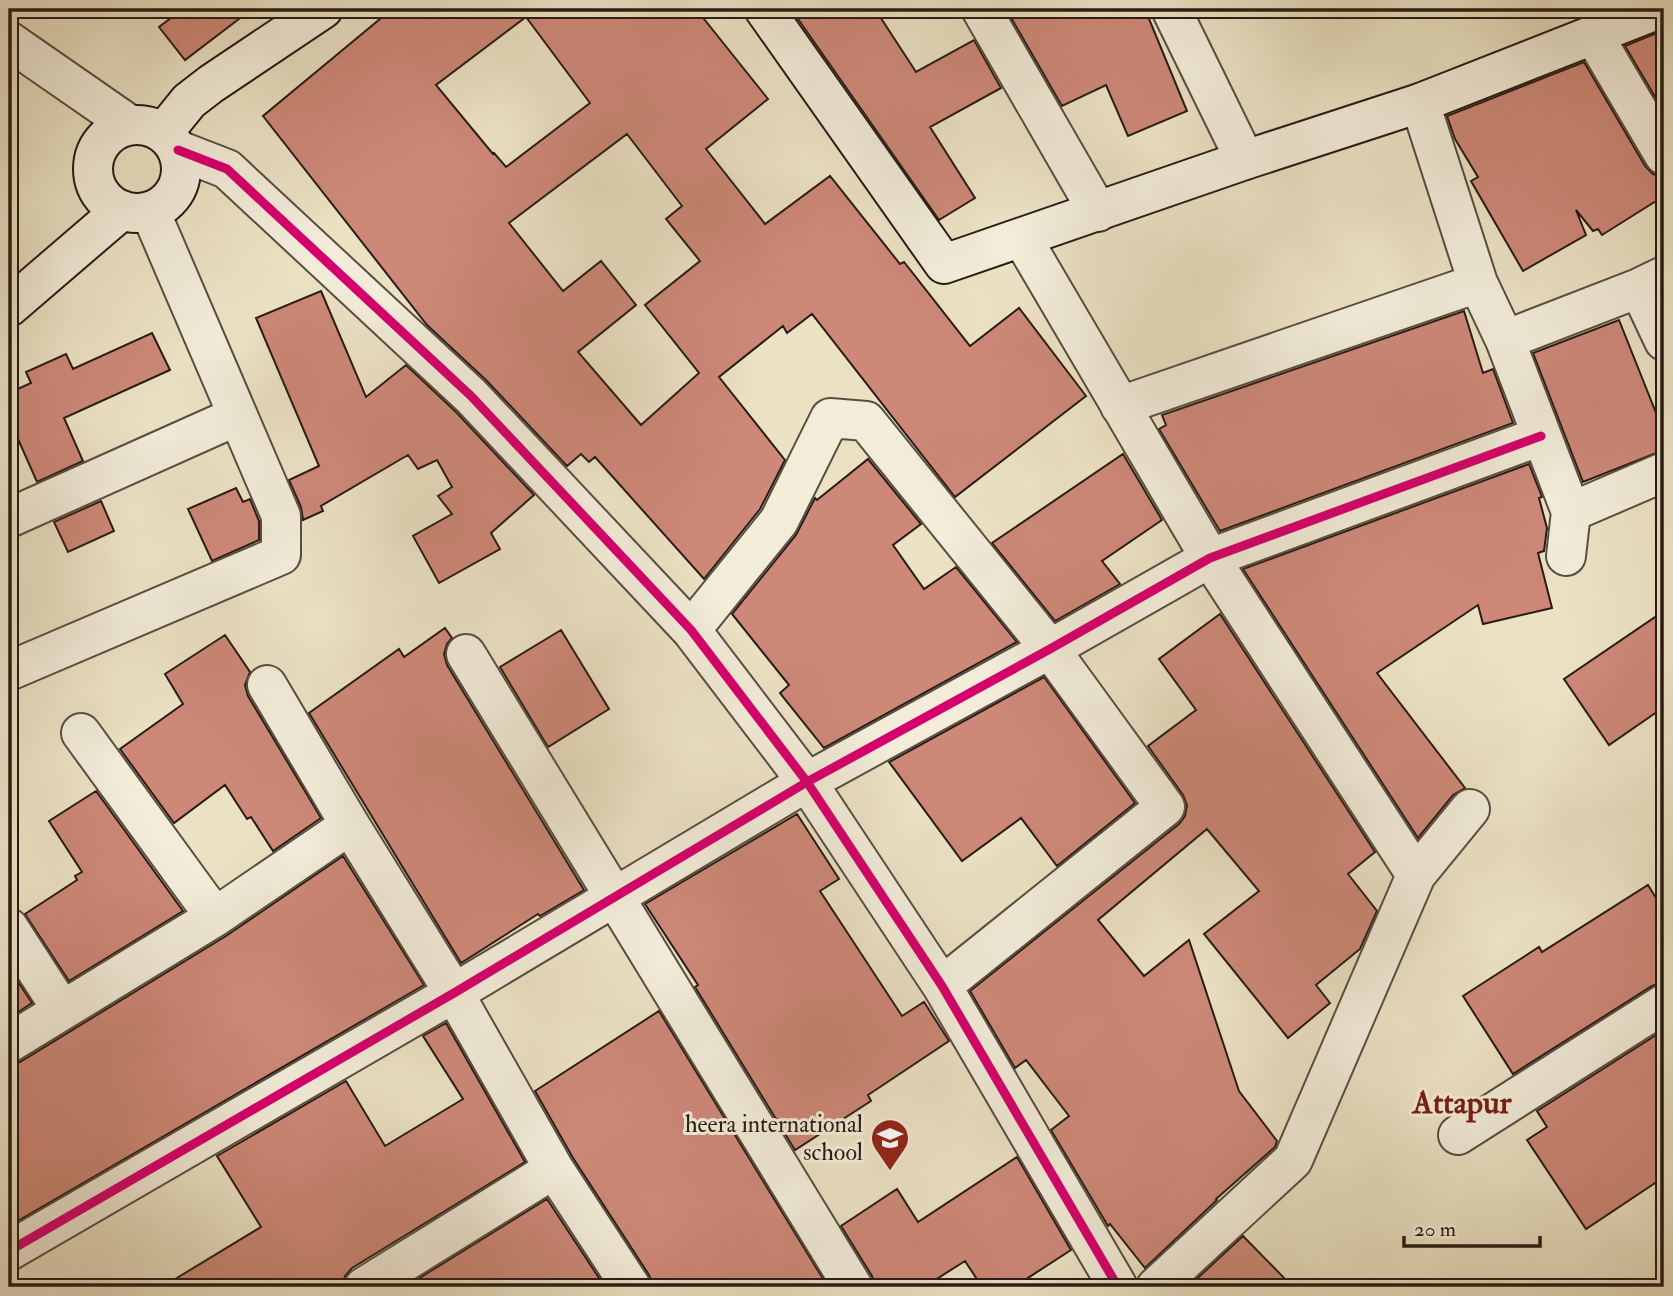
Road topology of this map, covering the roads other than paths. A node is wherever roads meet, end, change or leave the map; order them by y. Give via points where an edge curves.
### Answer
1 (323, 9) edge
2 (764, 9) edge
3 (981, 9) edge
4 (1171, 9) edge
5 (1659, 9) edge
6 (1594, 36) junction
7 (9, 41) edge
8 (1420, 103) junction
9 (157, 136) junction
10 (1664, 155) edge
11 (1245, 160) junction
12 (136, 211) junction
13 (1098, 212) junction
14 (1022, 238) junction
15 (1652, 282) edge
16 (1478, 283) junction
17 (9, 307) edge
18 (1505, 340) junction
19 (1664, 341) edge
20 (1120, 406) junction
21 (237, 416) junction
22 (1541, 436) junction
23 (1664, 472) edge
24 (1572, 512) junction
25 (9, 518) edge
26 (1566, 556) dead end
27 (1210, 558) junction
28 (691, 630) junction
29 (1050, 649) junction
30 (466, 654) dead end
31 (9, 671) edge
32 (267, 685) dead end
33 (81, 733) dead end
34 (807, 782) junction
35 (1470, 809) dead end
36 (350, 825) junction
37 (1416, 875) junction
38 (615, 896) junction
39 (215, 917) junction
40 (9, 928) edge
41 (942, 986) junction
42 (454, 993) junction
43 (1664, 1004) edge
44 (62, 1010) junction
45 (9, 1044) edge
46 (1458, 1135) dead end
47 (554, 1169) junction
48 (9, 1251) edge
49 (364, 1287) edge
50 (631, 1287) edge
51 (853, 1287) edge
52 (1118, 1287) edge
53 (1156, 1287) edge

1 - 9 street via 211,84
2 - 14 street via 944,264
3 - 13 street
4 - 11 street
5 - 6 street
6 - 8 street
6 - 10 street
7 - 9 street
8 - 11 street
8 - 16 street
9 - 12 street via 182,165 180,180 164,205
9 - 12 street via 116,130 104,139 93,165 94,179 109,203
9 - 28 street via 227,169 247,187 471,396
11 - 13 street
12 - 17 street
12 - 21 street
13 - 14 street
14 - 20 street
15 - 18 street
15 - 19 street
16 - 18 street
16 - 20 street
18 - 22 street
20 - 27 street
21 - 25 street
21 - 31 street via 281,516 281,555
22 - 24 street
22 - 27 street
23 - 24 street
24 - 26 street
27 - 29 street
27 - 37 street
28 - 29 street via 779,521 830,418 866,421
28 - 34 street
29 - 34 street
29 - 41 street via 1165,807
30 - 38 street
32 - 36 street
33 - 39 street
34 - 38 street
34 - 41 street
35 - 37 street
36 - 39 street
36 - 42 street
37 - 53 street via 1293,1160
38 - 42 street
38 - 51 street
39 - 44 street
40 - 44 street
41 - 52 street
42 - 47 street
42 - 48 street
43 - 46 street
44 - 45 street
47 - 49 street
47 - 50 street

